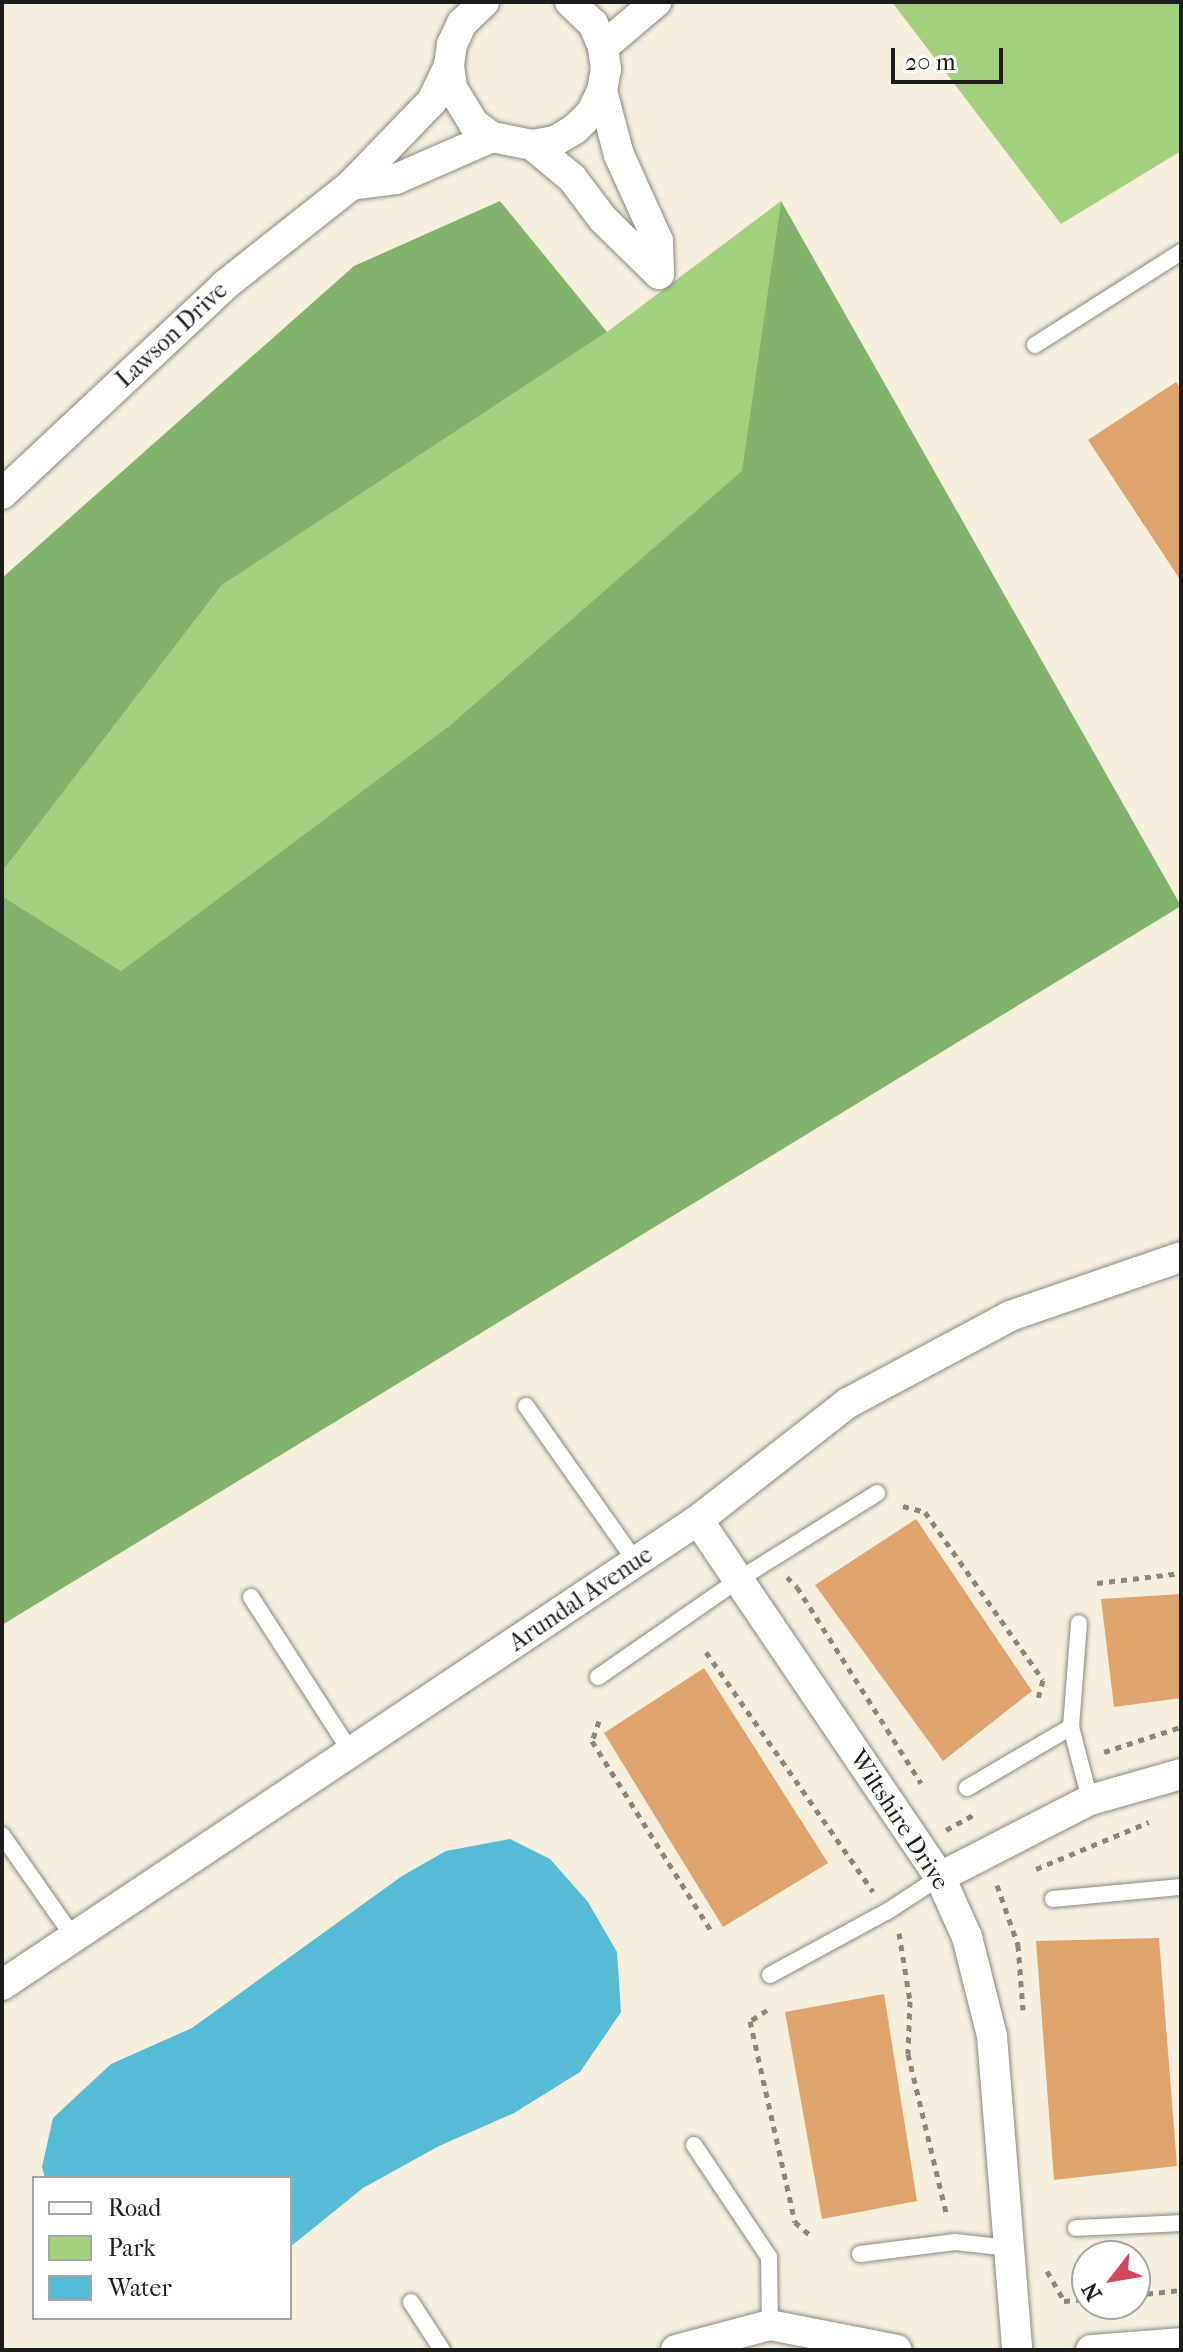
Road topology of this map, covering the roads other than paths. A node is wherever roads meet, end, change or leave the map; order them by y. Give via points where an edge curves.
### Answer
1 (484, 2) edge
2 (570, 2) edge
3 (656, 2) edge
4 (456, 12) edge
5 (603, 47) junction
6 (449, 66) junction
7 (602, 91) junction
8 (492, 137) junction
9 (532, 145) junction
10 (351, 185) junction
11 (1181, 252) edge
12 (1035, 345) dead end
13 (2, 494) edge
14 (1181, 1257) edge
15 (526, 1406) dead end
16 (877, 1493) dead end
17 (698, 1520) junction
18 (636, 1562) junction
19 (738, 1580) junction
20 (251, 1597) dead end
21 (1079, 1623) dead end
22 (598, 1677) dead end
23 (1071, 1727) junction
24 (351, 1752) junction
25 (1181, 1774) edge
26 (967, 1788) dead end
27 (1090, 1800) junction
28 (2, 1835) edge
29 (940, 1877) junction
30 (1181, 1887) edge
31 (1053, 1899) dead end
32 (74, 1938) junction
33 (770, 1975) dead end
34 (2, 1985) edge
35 (694, 2145) dead end
36 (1181, 2223) edge
37 (1076, 2228) dead end
38 (1010, 2248) junction
39 (860, 2254) dead end
40 (411, 2302) dead end
41 (784, 2334) edge
42 (1181, 2343) edge
43 (442, 2350) edge
44 (676, 2350) edge
45 (897, 2350) edge
46 (1017, 2350) edge
47 (1091, 2350) edge

1 - 4 street
2 - 5 street via 593,24
3 - 5 street
4 - 6 street, Lawson Drive
5 - 7 street
6 - 8 street via 461,108
6 - 10 street, Lawson Drive via 432,101
7 - 9 street via 592,112 575,129 555,141
7 - 9 street via 619,155 658,241 659,274 603,219 572,178
8 - 9 street
8 - 10 street via 396,179
10 - 13 street, Lawson Drive via 225,285
11 - 12 lane
14 - 17 street, Arundal Avenue via 1010,1316 862,1396
15 - 18 lane
16 - 19 lane
17 - 18 street, Arundal Avenue
17 - 19 street, Wiltshire Drive
18 - 24 street, Arundal Avenue
19 - 22 lane
19 - 29 street, Wiltshire Drive
20 - 24 lane
21 - 23 lane
23 - 26 lane
23 - 27 lane
24 - 32 street, Arundal Avenue
25 - 27 street
27 - 29 street
28 - 32 lane
29 - 33 lane
29 - 38 street, Wiltshire Drive via 967,1937 992,2036
30 - 31 lane
32 - 34 street, Arundal Avenue
35 - 41 lane via 769,2257
36 - 37 lane
38 - 39 lane via 955,2242
38 - 46 street, Wiltshire Drive
40 - 43 lane
41 - 44 street
41 - 45 street
42 - 47 street

